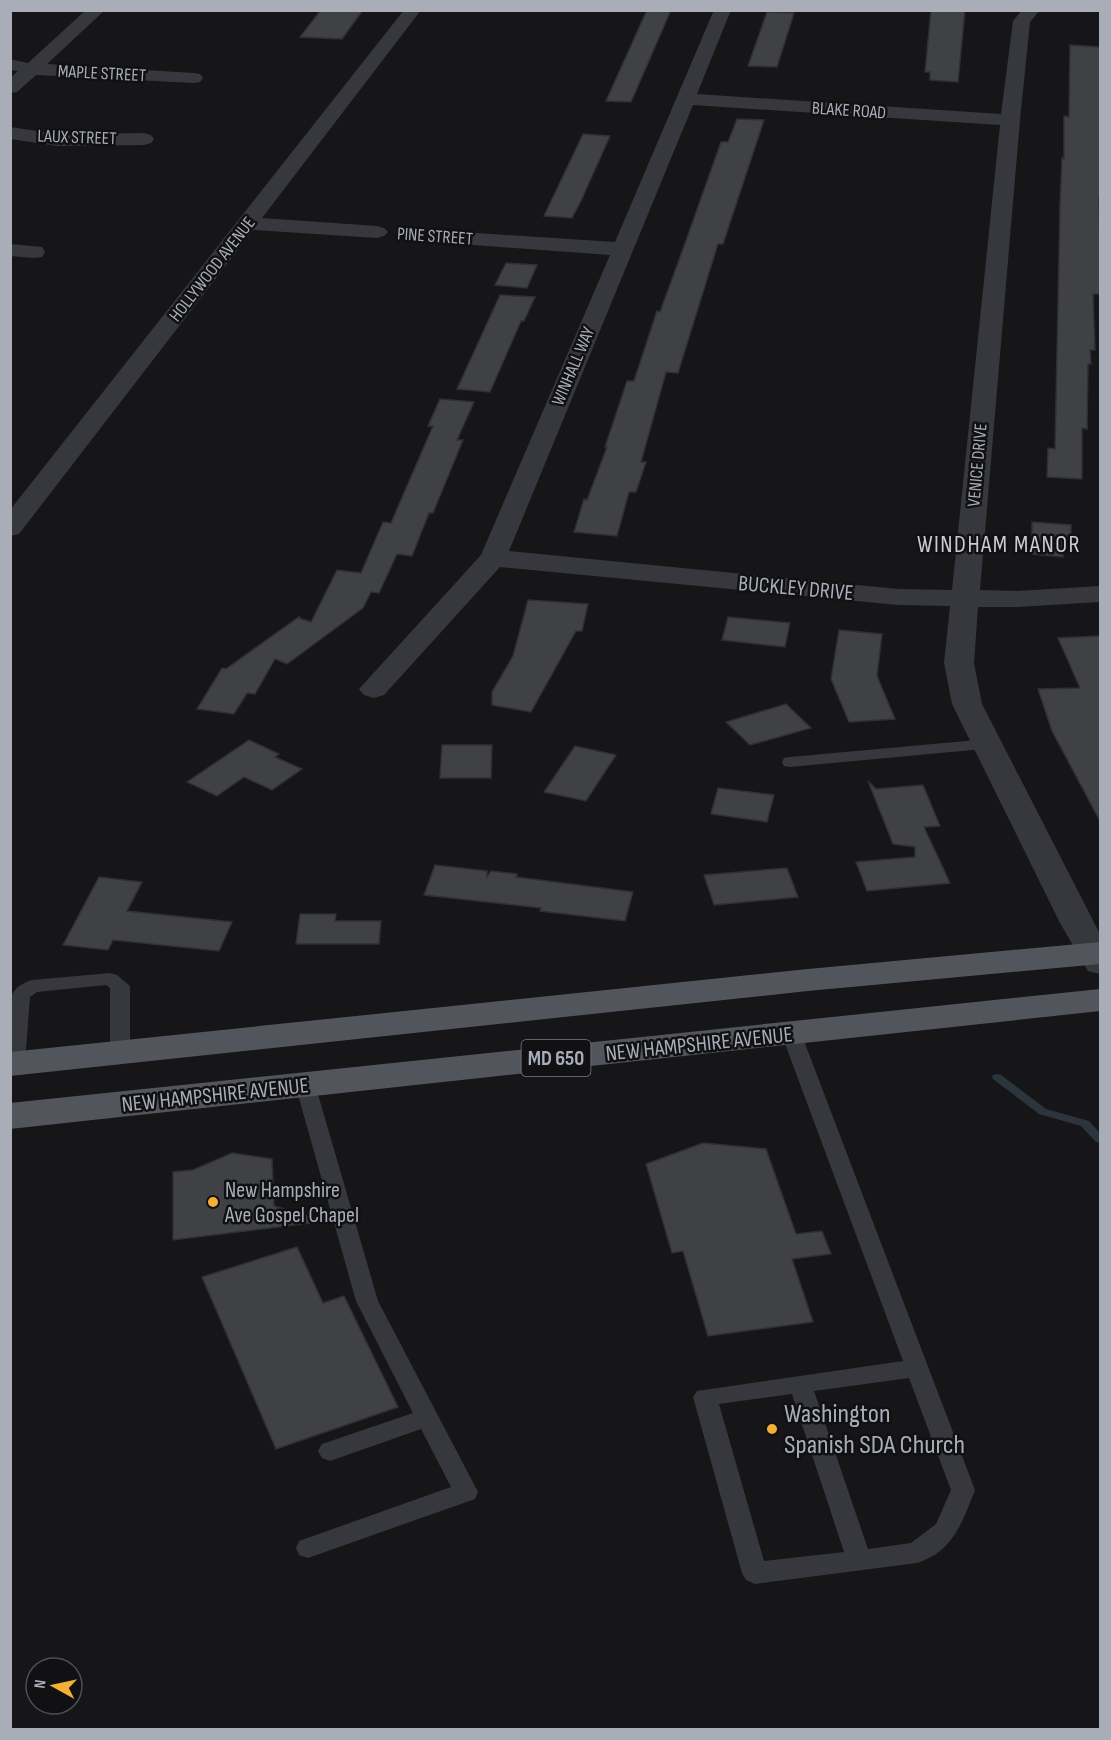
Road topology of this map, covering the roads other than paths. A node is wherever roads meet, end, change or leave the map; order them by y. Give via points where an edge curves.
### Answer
1 (97, 10) edge
2 (413, 10) edge
3 (723, 10) edge
4 (1032, 10) edge
5 (10, 64) edge
6 (31, 69) junction
7 (194, 78) dead end
8 (10, 88) edge
9 (687, 99) junction
10 (1010, 120) junction
11 (10, 133) edge
12 (144, 139) dead end
13 (248, 223) junction
14 (377, 232) road end
15 (447, 237) road end
16 (621, 249) junction
17 (10, 250) edge
18 (34, 252) dead end
19 (10, 528) edge
20 (492, 558) junction
21 (1101, 594) edge
22 (964, 599) junction
23 (374, 689) dead end
24 (988, 744) junction
25 (790, 762) dead end
26 (1099, 957) edge
27 (1101, 1000) edge
28 (791, 1033) junction
29 (120, 1052) junction
30 (13, 1064) edge
31 (305, 1084) junction
32 (10, 1116) edge
33 (917, 1368) junction
34 (800, 1384) junction
35 (428, 1417) junction
36 (330, 1451) dead end
37 (308, 1548) dead end
38 (859, 1560) junction

1 - 6 street
2 - 13 street, HOLLYWOOD AVENUE
3 - 9 street, WINHALL WAY
4 - 10 street, VENICE DRIVE via 1022,21
5 - 6 street, MAPLE STREET
6 - 7 street, MAPLE STREET
6 - 8 street
9 - 10 street, BLAKE ROAD
9 - 16 street, WINHALL WAY
10 - 22 street, VENICE DRIVE
11 - 12 street, LAUX STREET via 57,140
13 - 14 street, PINE STREET
13 - 19 street, HOLLYWOOD AVENUE
15 - 16 street, PINE STREET
16 - 20 street, WINHALL WAY
17 - 18 street
20 - 22 street, BUCKLEY DRIVE via 898,597
20 - 23 street, WINHALL WAY
21 - 22 street, BUCKLEY DRIVE
22 - 24 street, VENICE DRIVE via 959,663 967,704
24 - 25 lane
24 - 26 street, VENICE DRIVE via 1077,923
26 - 29 main road, MD 650 via 831,978
27 - 28 main road, NEW HAMPSHIRE AVENUE / MD 650
28 - 31 main road, NEW HAMPSHIRE AVENUE / MD 650
28 - 33 lane
29 - 30 main road, MD 650
29 - 30 lane via 120,986 110,979 32,986 21,995
31 - 32 main road, NEW HAMPSHIRE AVENUE / MD 650
31 - 35 lane via 368,1301
33 - 34 lane
33 - 38 lane via 963,1490 946,1531 917,1553
34 - 38 lane
34 - 38 lane via 705,1397 755,1573
35 - 36 lane
35 - 37 lane via 466,1492

